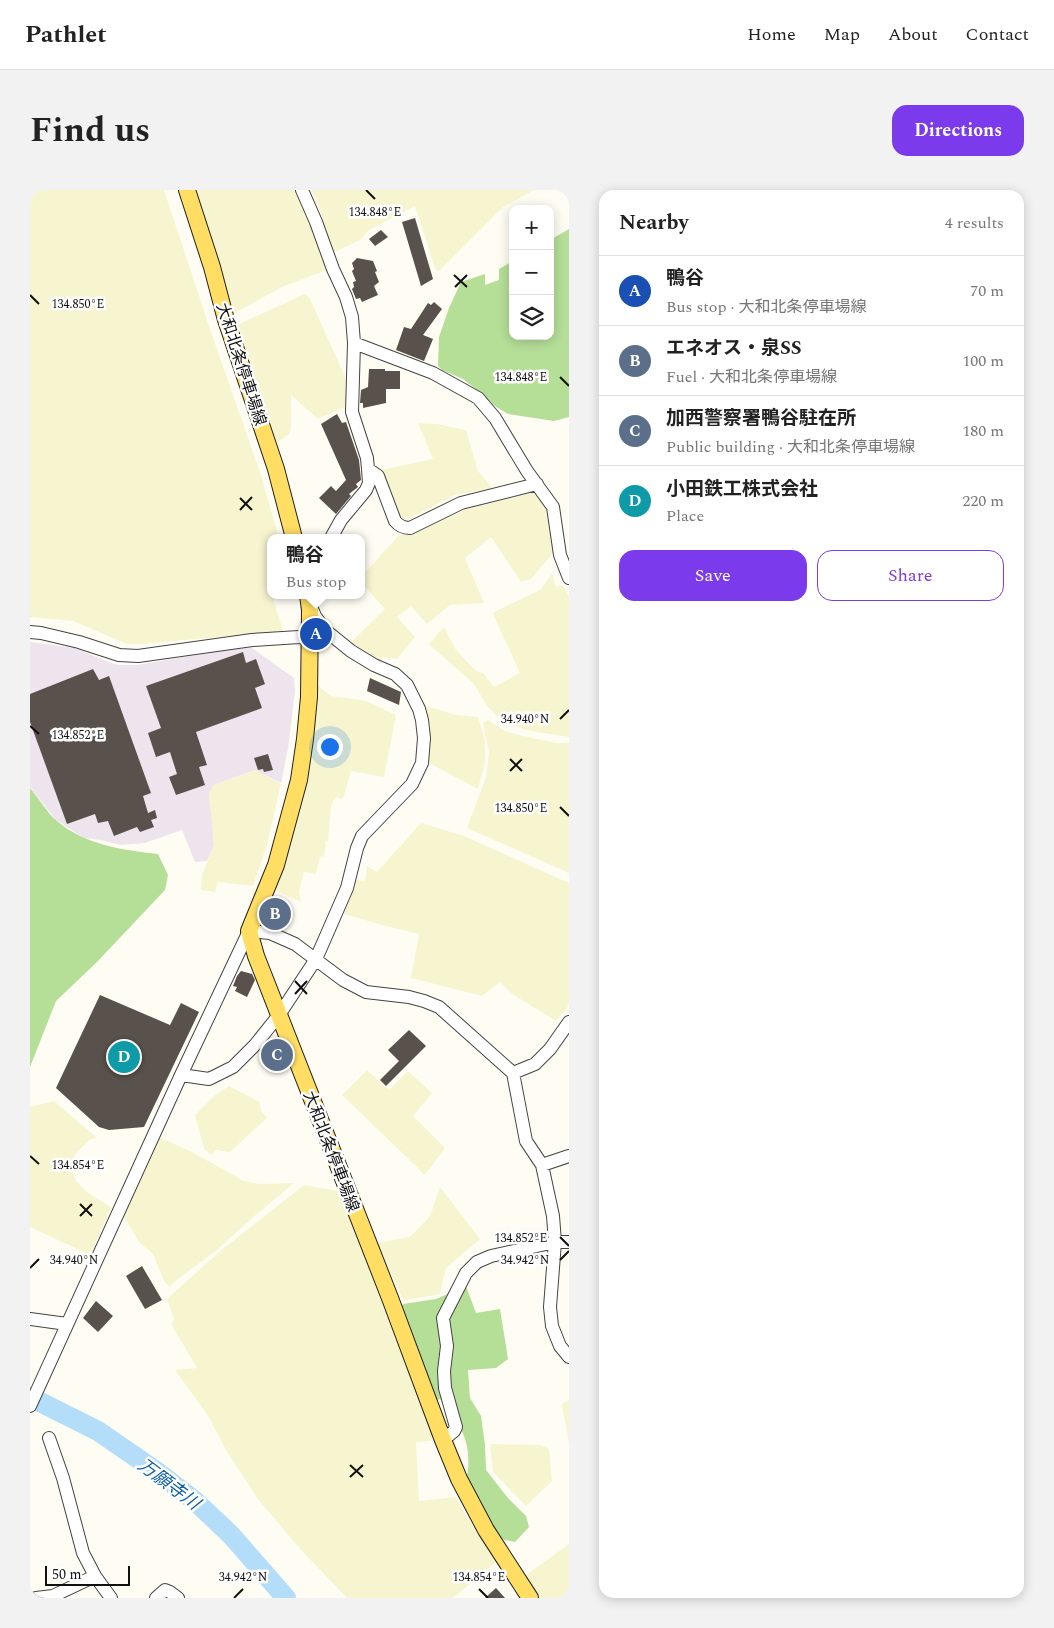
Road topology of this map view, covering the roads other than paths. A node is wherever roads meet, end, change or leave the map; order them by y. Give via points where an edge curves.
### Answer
1 (187, 190) edge
2 (302, 190) edge
3 (354, 343) junction
4 (368, 470) junction
5 (537, 484) junction
6 (293, 534) edge
7 (333, 534) edge
8 (569, 578) edge
9 (310, 599) edge
10 (30, 632) edge
11 (310, 638) junction
12 (249, 931) junction
13 (316, 958) junction
14 (279, 1015) junction
15 (569, 1024) edge
16 (514, 1073) junction
17 (181, 1075) junction
18 (569, 1156) edge
19 (542, 1165) junction
20 (554, 1242) junction
21 (569, 1242) edge
22 (30, 1319) edge
23 (67, 1324) junction
24 (569, 1358) edge
25 (30, 1406) edge
26 (49, 1438) dead end
27 (443, 1440) junction
28 (95, 1576) junction
29 (30, 1598) edge
30 (36, 1598) edge
31 (111, 1598) edge
32 (156, 1598) edge
33 (178, 1598) edge
34 (530, 1598) edge

1 - 6 main road, 大和北条停車場線 via 276,469
2 - 3 street via 346,297
3 - 4 street via 352,412
3 - 5 street via 433,373 478,398 495,418
4 - 5 street via 378,476 396,520 404,528 461,503
4 - 7 street via 366,490
5 - 8 street via 553,507 560,555
9 - 11 main road
9 - 13 street via 315,616 325,630 374,665 395,674 406,685 419,709 424,738 422,763 412,784 362,836 347,888
10 - 11 street via 86,643 119,655 138,656 252,640
11 - 12 main road via 309,697 299,780 276,865
12 - 13 street via 270,933
12 - 14 main road, 大和北条停車場線
12 - 17 street
13 - 14 street
13 - 16 street via 343,980 366,992 409,997 439,1007
14 - 17 street via 256,1045 233,1067 209,1079
14 - 27 main road, 大和北条停車場線
15 - 16 street via 536,1064
16 - 19 street via 526,1141
17 - 23 street
18 - 19 street
19 - 20 street via 553,1216
20 - 21 street
20 - 24 street via 552,1326
20 - 27 street via 483,1258 466,1273 443,1318 447,1346 445,1388 456,1427
22 - 23 street
23 - 25 street
26 - 28 street via 83,1553
27 - 34 main road, 大和北条停車場線 via 486,1530
28 - 30 street via 53,1596
28 - 31 street
29 - 30 street
32 - 33 street via 165,1590

